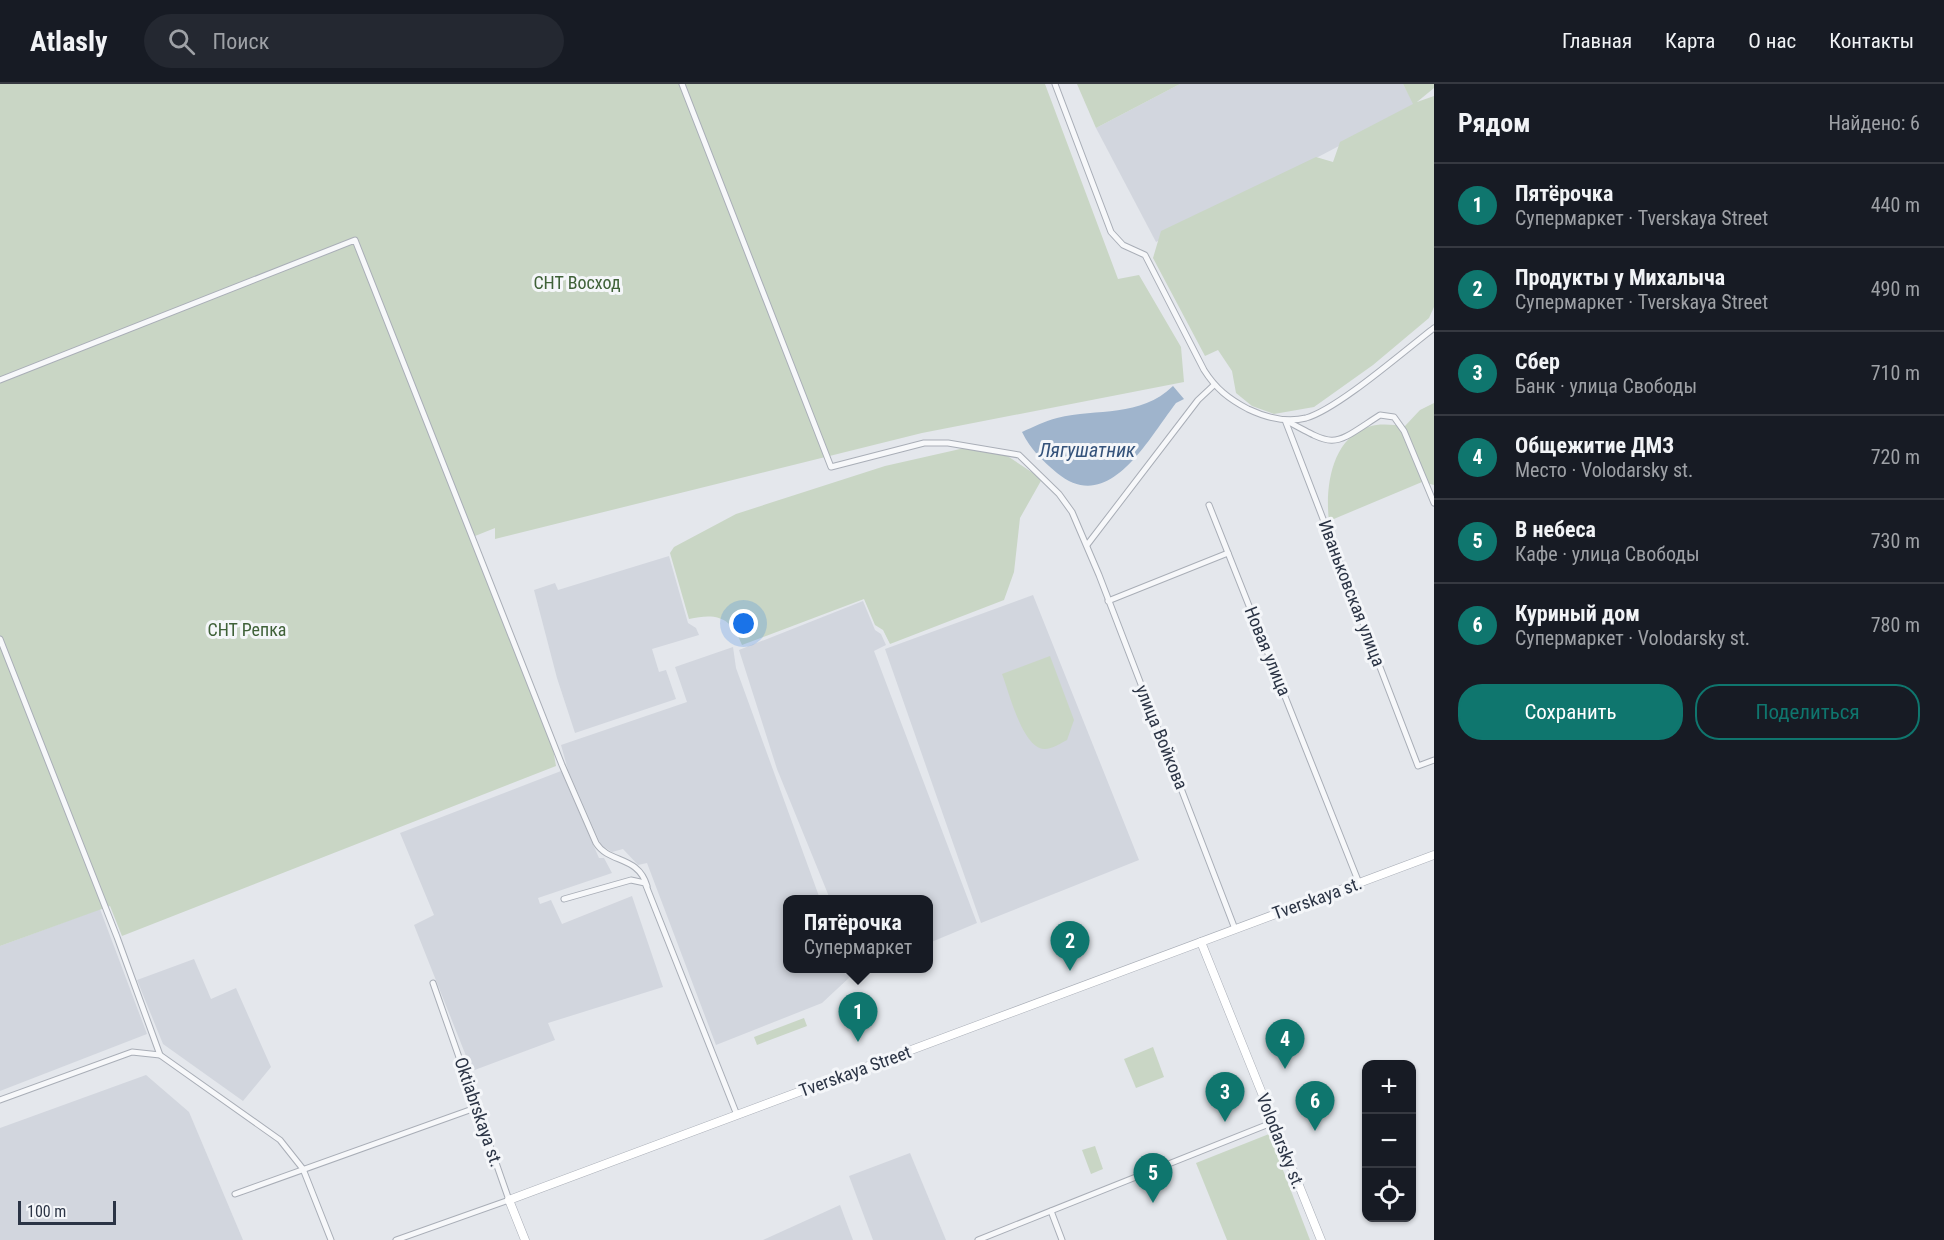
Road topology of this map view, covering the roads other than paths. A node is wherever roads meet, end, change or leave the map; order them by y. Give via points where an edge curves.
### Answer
1 (682, 84) edge
2 (1055, 84) edge
3 (1434, 328) edge
4 (0, 380) edge
5 (1214, 385) junction
6 (1285, 420) junction
7 (1434, 503) edge
8 (1209, 504) dead end
9 (1087, 545) junction
10 (1228, 553) junction
11 (1108, 601) junction
12 (0, 639) edge
13 (1434, 760) edge
14 (1434, 855) edge
15 (1359, 883) junction
16 (647, 886) junction
17 (564, 899) dead end
18 (1235, 929) junction
19 (1201, 942) junction
20 (433, 983) dead end
21 (160, 1055) junction
22 (0, 1100) edge
23 (478, 1107) junction
24 (737, 1115) junction
25 (1274, 1122) junction
26 (303, 1169) junction
27 (235, 1194) dead end
28 (509, 1200) junction
29 (1051, 1211) junction
30 (331, 1240) edge
31 (396, 1240) edge
32 (525, 1240) edge
33 (978, 1240) edge
34 (1062, 1240) edge
35 (1321, 1240) edge

1 - 9 street, улица Войкова via 831,467 924,443 948,442 1019,456 1059,494
2 - 5 street via 1112,232 1123,245 1145,255
3 - 6 street via 1331,406 1307,418
4 - 16 street via 355,240 596,843 602,851 626,860 644,874
5 - 6 street via 1232,400 1264,416
5 - 9 street via 1198,400
6 - 7 street via 1322,441 1339,441 1380,415 1394,417 1404,431
6 - 13 street, Иваньковская улица via 1418,766
8 - 10 street, Новая улица
9 - 11 street, улица Войкова
10 - 11 street
10 - 15 street, Новая улица
11 - 18 street, улица Войкова
12 - 21 street
14 - 15 main road, Tverskaya st.
15 - 18 main road, Tverskaya st.
16 - 17 street via 631,880
16 - 24 street
18 - 19 main road, Tverskaya st.
19 - 24 main road, Tverskaya Street
19 - 25 main road, Volodarsky st.
20 - 23 street, Oktiabrskaya st.
21 - 22 street via 132,1052
21 - 26 street via 280,1140
23 - 26 street
23 - 28 street, Oktiabrskaya st.
24 - 28 main road, Tverskaya Street
25 - 29 street
25 - 35 main road, Volodarsky st.
26 - 27 street
26 - 30 street
28 - 31 street
28 - 32 main road, Oktiabrskaya st.
29 - 33 street
29 - 34 street

